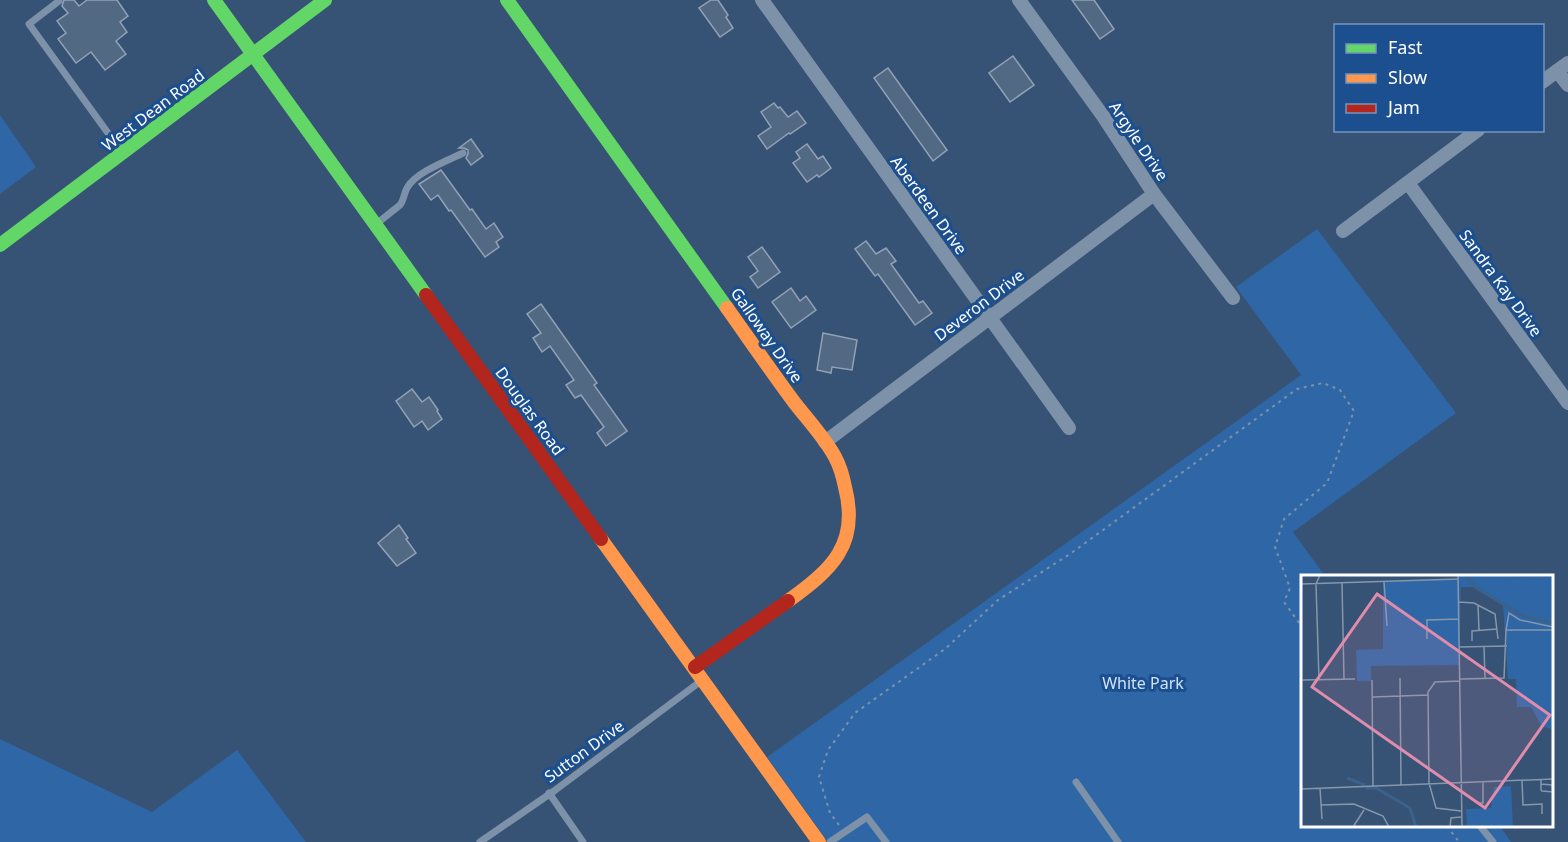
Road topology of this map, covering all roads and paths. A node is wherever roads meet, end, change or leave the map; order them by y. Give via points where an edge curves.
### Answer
1 (214, 0) edge
2 (325, 0) edge
3 (507, 0) edge
4 (762, 0) edge
5 (1019, 0) edge
6 (59, 1) edge
7 (254, 55) junction
8 (1563, 67) edge
9 (1544, 81) edge
10 (1568, 85) edge
11 (1475, 132) edge
12 (123, 153) junction
13 (463, 153) dead end
14 (1408, 183) junction
15 (1154, 194) junction
16 (375, 225) junction
17 (1343, 231) dead end
18 (0, 245) edge
19 (1233, 298) dead end
20 (990, 317) junction
21 (1568, 403) edge
22 (1070, 428) dead end
23 (825, 442) junction
24 (1301, 626) edge
25 (695, 668) junction
26 (704, 680) junction
27 (1076, 782) dead end
28 (549, 793) junction
29 (830, 813) dead end
30 (1448, 827) edge
31 (1481, 827) edge
32 (480, 842) edge
33 (583, 842) edge
34 (819, 842) edge
35 (830, 842) edge
36 (886, 842) edge
37 (1118, 842) edge
38 (1459, 842) edge
39 (1492, 842) edge

1 - 7 street, Douglas Road
2 - 7 street, West Dean Road
3 - 23 street, Galloway Drive
4 - 20 street, Aberdeen Drive
5 - 15 street, Argyle Drive
6 - 12 lane via 29,24
7 - 12 street, West Dean Road
7 - 16 street, Douglas Road
8 - 9 street
8 - 10 street
11 - 14 street
12 - 18 street, West Dean Road
13 - 16 lane via 417,177 406,189 403,203
14 - 17 street
14 - 21 street, Sandra Kay Drive
15 - 19 street, Argyle Drive
15 - 20 street, Deveron Drive
16 - 25 street, Douglas Road
20 - 22 street, Aberdeen Drive
20 - 23 street, Deveron Drive
23 - 25 street, Galloway Drive via 837,461 850,510 847,536 840,552 814,582
24 - 29 path via 1284,602 1290,588 1275,547 1284,519 1327,483 1354,411 1340,390 1323,383 1297,389 1070,554 998,600 945,649 855,713 828,750 819,777
25 - 26 street, Douglas Road
26 - 28 lane, Sutton Drive
26 - 34 street, Douglas Road
27 - 37 lane
28 - 32 lane, Sutton Drive
28 - 33 lane
30 - 38 path
31 - 39 lane
35 - 36 lane via 867,817

